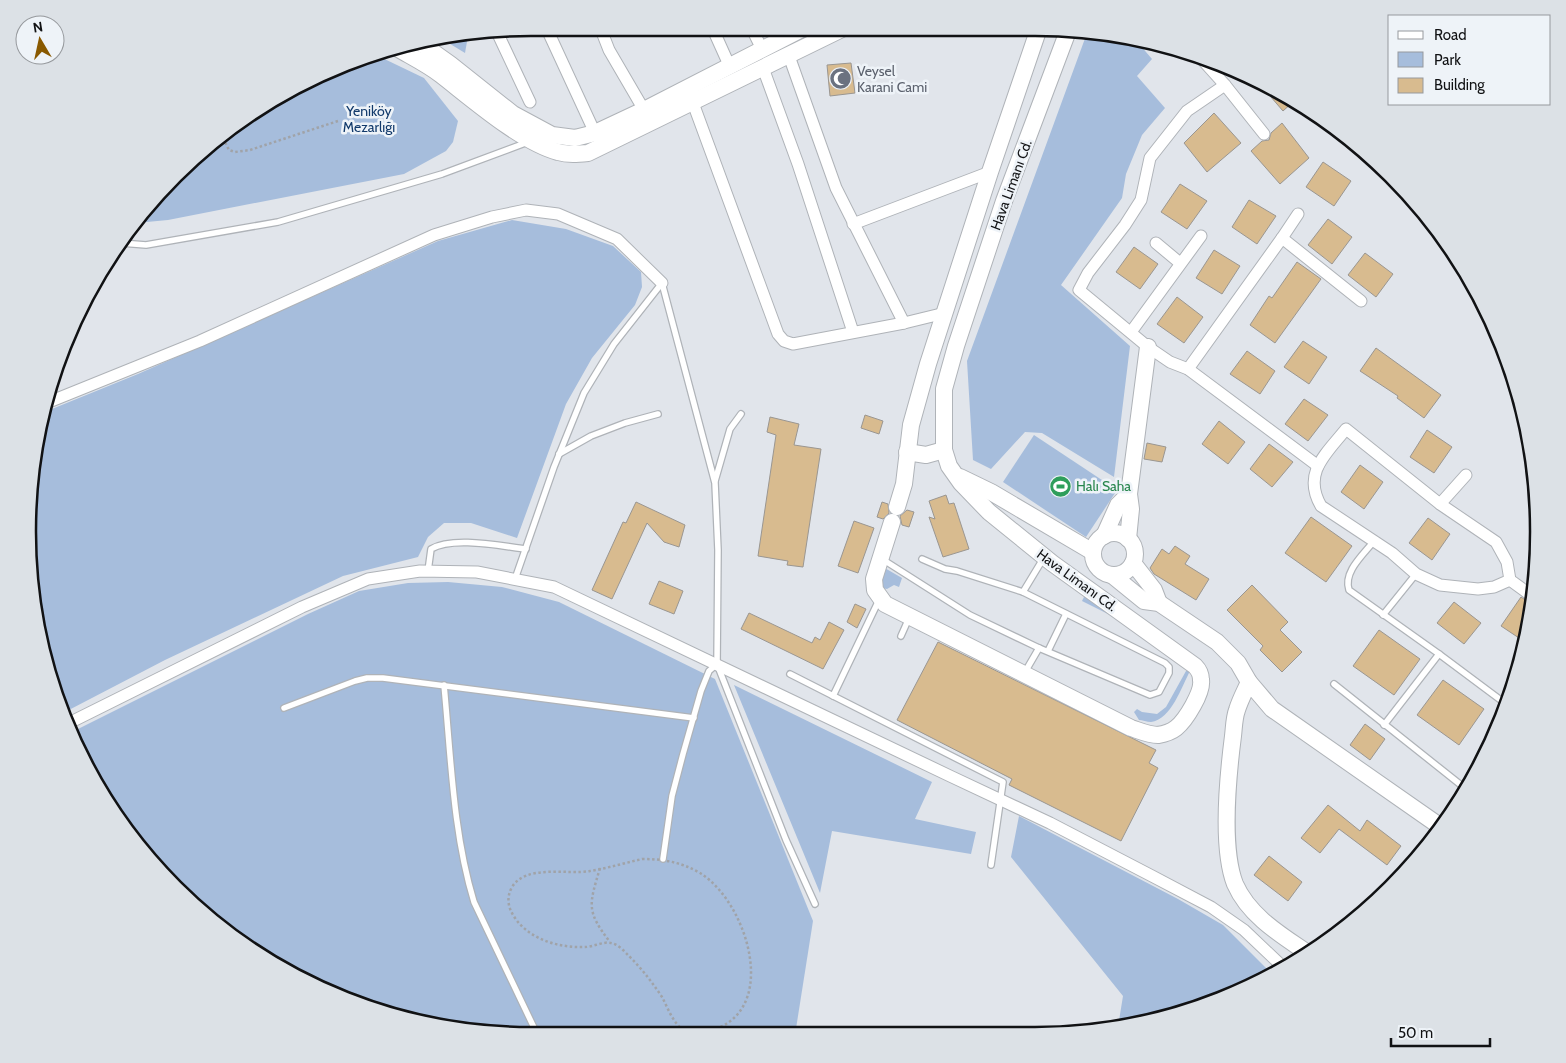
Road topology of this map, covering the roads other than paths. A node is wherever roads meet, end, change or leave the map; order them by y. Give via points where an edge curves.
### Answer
1 (550, 36) edge
2 (603, 36) edge
3 (716, 36) edge
4 (755, 36) edge
5 (788, 36) edge
6 (830, 36) edge
7 (1036, 36) edge
8 (499, 37) edge
9 (1066, 37) edge
10 (427, 48) edge
11 (763, 50) junction
12 (404, 53) edge
13 (789, 56) junction
14 (730, 67) junction
15 (762, 68) junction
16 (1211, 69) edge
17 (1225, 85) junction
18 (530, 102) dead end
19 (693, 103) junction
20 (644, 110) junction
21 (595, 133) junction
22 (1264, 134) dead end
23 (532, 141) junction
24 (990, 172) junction
25 (1298, 214) dead end
26 (854, 224) junction
27 (1201, 236) dead end
28 (1282, 238) junction
29 (1156, 243) dead end
30 (129, 244) edge
31 (1180, 263) junction
32 (662, 284) junction
33 (1361, 301) dead end
34 (945, 312) junction
35 (904, 323) junction
36 (853, 332) junction
37 (1131, 332) junction
38 (1148, 347) junction
39 (1188, 369) junction
40 (54, 400) edge
41 (658, 414) dead end
42 (740, 414) dead end
43 (944, 450) junction
44 (907, 452) junction
45 (560, 454) junction
46 (1318, 466) junction
47 (954, 474) junction
48 (1466, 475) dead end
49 (715, 483) junction
50 (1129, 494) junction
51 (1440, 504) junction
52 (1104, 536) junction
53 (1128, 539) junction
54 (1374, 541) junction
55 (526, 549) junction
56 (1094, 552) junction
57 (1044, 557) junction
58 (880, 558) junction
59 (922, 559) dead end
60 (1133, 563) junction
61 (428, 571) junction
62 (1416, 574) junction
63 (1112, 575) junction
64 (515, 579) junction
65 (1510, 580) junction
66 (1023, 592) junction
67 (1526, 592) edge
68 (880, 598) junction
69 (1159, 603) junction
70 (1066, 614) junction
71 (1383, 615) junction
72 (910, 616) junction
73 (901, 636) dead end
74 (1039, 648) junction
75 (1048, 651) junction
76 (1439, 654) junction
77 (717, 664) junction
78 (790, 674) dead end
79 (1024, 674) junction
80 (1249, 682) junction
81 (1334, 684) dead end
82 (444, 685) junction
83 (833, 696) junction
84 (1500, 699) edge
85 (284, 708) dead end
86 (694, 718) junction
87 (74, 721) edge
88 (1384, 725) junction
89 (1460, 784) edge
90 (1000, 800) junction
91 (1435, 823) edge
92 (663, 859) road end
93 (991, 864) dead end
94 (815, 904) dead end
95 (1301, 949) edge
96 (1278, 962) edge
97 (534, 1027) edge

1 - 21 street
2 - 20 street
3 - 14 street
4 - 11 street
5 - 11 street
6 - 13 street
7 - 24 street, Hava Limanı Cd.
8 - 18 street
9 - 43 street, Hava Limanı Cd. via 1004,202 956,346 944,389
10 - 21 street via 513,114 552,135 575,138
11 - 14 street
12 - 23 street
13 - 15 street
13 - 26 street via 836,188
14 - 20 street
15 - 19 street
15 - 36 street via 798,164
16 - 17 street
17 - 22 street
17 - 37 street via 1188,111 1150,158 1141,200 1079,290
19 - 23 street via 588,153 558,152
19 - 36 street via 778,334 793,344
20 - 21 street
23 - 30 lane via 442,174 278,222 146,245
24 - 26 street
24 - 34 street, Hava Limanı Cd.
25 - 28 street
26 - 35 street
27 - 31 street
28 - 33 street
28 - 39 street
29 - 31 street
31 - 37 street
32 - 40 street via 617,239 558,214 526,210 434,235 200,341
32 - 45 lane via 614,344 589,384
32 - 49 lane
34 - 35 street
34 - 44 street, Hava Limanı Cd. via 910,425
35 - 36 street
37 - 38 street
38 - 39 street via 1170,362
38 - 50 street
39 - 46 street
41 - 45 lane via 591,436
42 - 49 lane via 730,429
43 - 44 street via 926,455
43 - 47 street, Hava Limanı Cd.
44 - 58 street, Hava Limanı Cd. via 904,484
45 - 55 lane
46 - 51 street via 1346,429
46 - 54 street via 1313,483 1321,506
47 - 56 street
47 - 57 street, Hava Limanı Cd. via 989,512
48 - 51 street
49 - 77 lane
50 - 52 street via 1118,505
50 - 53 street
51 - 65 street via 1496,542 1508,562
52 - 53 street via 1116,534
52 - 56 street
53 - 60 street via 1135,550
54 - 62 street
54 - 71 lane via 1350,572 1347,586
55 - 61 lane via 458,542 440,544 431,549
55 - 64 lane
56 - 63 street via 1100,570
57 - 66 lane
57 - 79 street, Hava Limanı Cd. via 1195,666 1202,681 1190,710 1178,726 1158,735 1131,728
58 - 68 street, Hava Limanı Cd. via 874,579
58 - 74 lane via 970,615
59 - 66 lane
60 - 63 street via 1124,572
60 - 69 street via 1154,590
61 - 64 street via 477,572
61 - 87 street via 368,579 302,607
62 - 65 street via 1440,585 1478,589
62 - 71 lane
63 - 69 street via 1144,601
64 - 77 street via 554,587
65 - 67 street
66 - 70 lane
68 - 72 street, Hava Limanı Cd. via 885,604
68 - 83 lane
69 - 80 street via 1217,642 1238,663
70 - 75 lane
70 - 75 lane via 1165,663 1169,673 1159,692 1150,695
71 - 76 lane
72 - 73 lane
72 - 79 street, Hava Limanı Cd.
74 - 75 lane
74 - 79 lane
76 - 84 lane
76 - 88 lane
77 - 86 lane via 709,671
77 - 90 street
77 - 94 lane via 786,840
78 - 83 lane
80 - 91 street via 1272,709
80 - 95 street via 1236,710 1230,760 1228,857 1236,885 1253,912
81 - 88 lane
82 - 85 lane via 367,678
82 - 86 lane
82 - 97 lane via 460,843 467,879 474,902
83 - 90 lane via 1003,782
86 - 92 lane via 672,796
88 - 89 lane
90 - 93 lane
90 - 96 street via 1211,907 1244,930

